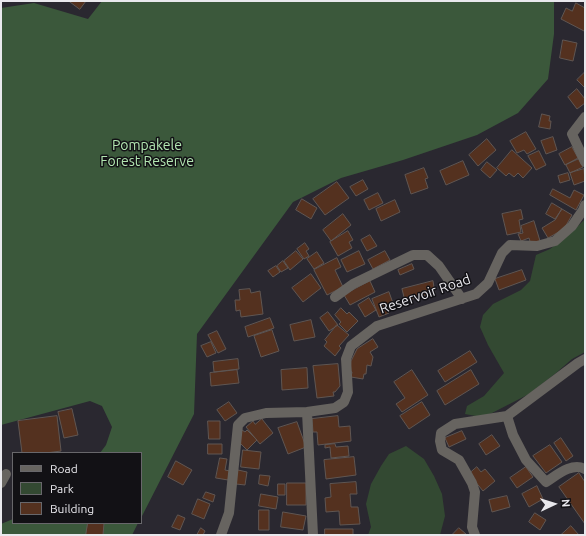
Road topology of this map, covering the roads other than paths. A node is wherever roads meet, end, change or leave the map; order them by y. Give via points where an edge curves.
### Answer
1 (585, 117) edge
2 (585, 162) edge
3 (585, 204) edge
4 (335, 297) dead end
5 (462, 299) junction
6 (585, 360) edge
7 (307, 412) junction
8 (507, 416) junction
9 (585, 469) edge
10 (221, 535) edge
11 (313, 535) edge
12 (475, 535) edge

1 - 2 street via 572,134
3 - 5 street, Reservoir Road via 572,226 555,241 537,246 510,245 502,253 488,283 476,294
4 - 5 street via 352,284 412,255 427,255 439,266
5 - 7 street, Reservoir Road via 377,326 352,346 346,359 348,392 344,402 335,408
6 - 8 street
7 - 10 street, Reservoir Road via 266,413 246,418 238,425 229,513
7 - 11 street
8 - 9 street via 513,435 526,460 546,482 569,468
8 - 12 street via 455,424 441,433 442,450 459,460 472,483 475,492 472,527

